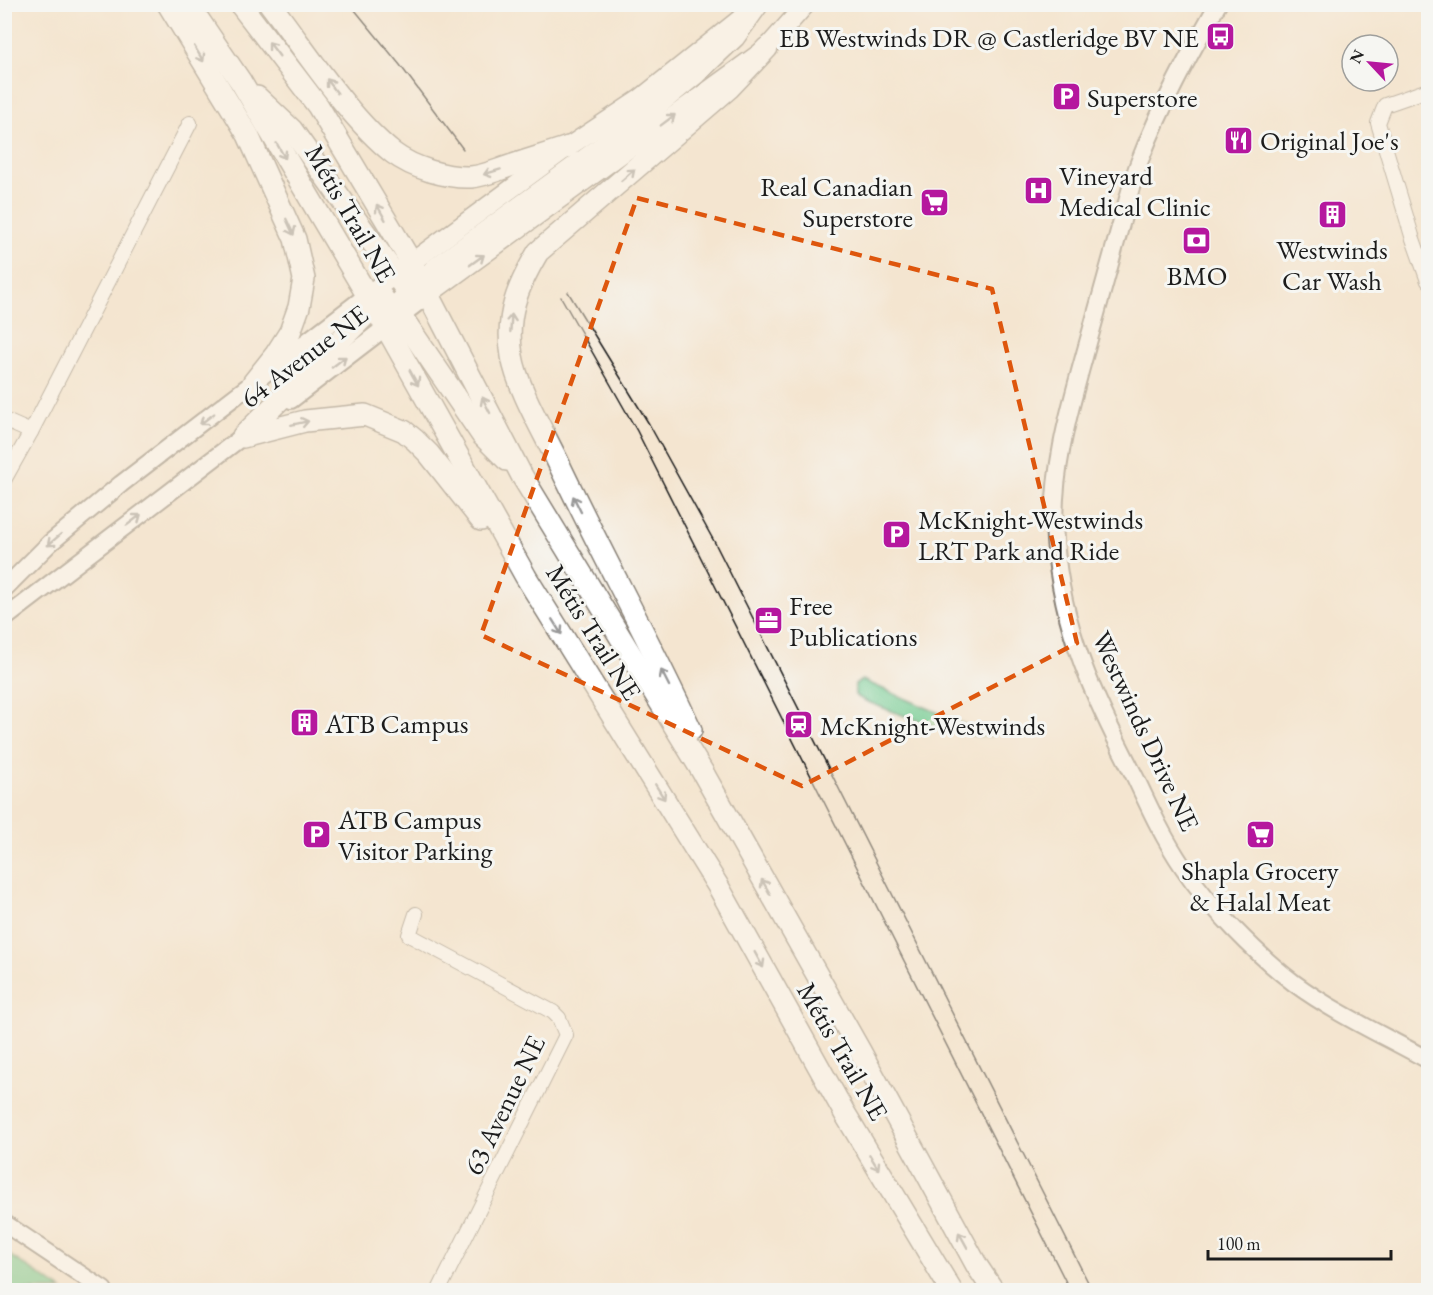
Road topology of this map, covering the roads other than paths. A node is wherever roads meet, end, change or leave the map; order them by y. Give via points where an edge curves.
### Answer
1 (168, 4) edge
2 (188, 4) edge
3 (240, 4) edge
4 (270, 4) edge
5 (806, 4) edge
6 (1218, 4) edge
7 (757, 5) edge
8 (767, 48) junction
9 (241, 82) junction
10 (1428, 90) edge
11 (189, 123) dead end
12 (568, 147) junction
13 (411, 281) junction
14 (1428, 282) edge
15 (384, 309) junction
16 (253, 383) junction
17 (4, 420) edge
18 (31, 432) junction
19 (243, 437) junction
20 (522, 476) junction
21 (4, 480) edge
22 (526, 577) junction
23 (4, 589) edge
24 (4, 619) edge
25 (702, 771) junction
26 (416, 914) dead end
27 (1428, 1060) edge
28 (4, 1223) edge
29 (104, 1290) edge
30 (439, 1290) edge
31 (951, 1290) edge
32 (993, 1290) edge

1 -> 16 main road via 248,135 295,239 303,279 299,307 290,332
2 - 9 main road, Métis Trail NE
13 -> 3 main road, Métis Trail NE via 318,106
12 -> 4 main road via 471,177 421,168 395,154 377,138 345,103
5 - 8 main road, 64 Avenue NE
6 - 27 street, Westwinds Drive NE via 1186,59 1140,161 1072,401 1059,462 1054,512 1065,610 1102,712 1183,868 1257,951 1293,981 1333,1009
7 - 12 main road, 64 Avenue NE via 640,99
7 - 13 main road via 734,37 623,132 435,269
13 -> 8 main road, 64 Avenue NE
25 -> 8 main road via 691,729 525,394 512,357 512,310 521,281 538,252 729,88
9 - 13 main road via 292,130
9 -> 15 main road, Métis Trail NE
10 - 14 street via 1385,105 1378,123
11 - 18 street
12 - 13 main road, 64 Avenue NE
13 - 15 main road
13 - 15 street, 64 Avenue NE
20 -> 13 main road, Métis Trail NE
15 - 16 street, 64 Avenue NE
19 -> 15 main road
15 - 20 main road via 482,435
15 -> 22 main road, Métis Trail NE
16 -> 23 street, 64 Avenue NE via 121,484 50,543
17 - 18 street
18 - 21 street
19 -> 22 main road via 305,421 365,416 404,431 429,454
24 -> 19 street, 64 Avenue NE
20 - 25 main road, Métis Trail NE
22 -> 31 main road, Métis Trail NE via 718,886 844,1112
32 -> 25 main road, Métis Trail NE
26 - 30 street, 63 Avenue NE via 409,935 553,1012 566,1035
28 - 29 street

